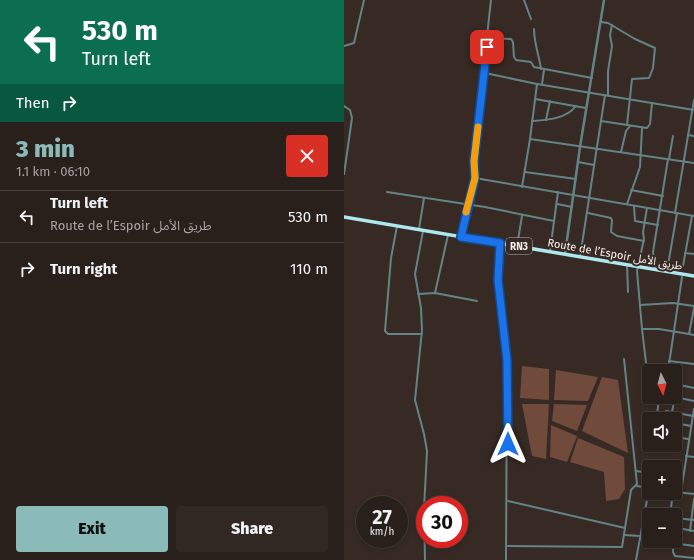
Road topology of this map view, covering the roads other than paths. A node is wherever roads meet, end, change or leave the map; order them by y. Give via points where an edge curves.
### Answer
1 (364, 0) edge
2 (491, 0) edge
3 (524, 0) edge
4 (604, 0) edge
5 (531, 20) dead end
6 (601, 22) junction
7 (612, 25) junction
8 (534, 29) dead end
9 (487, 38) junction
10 (344, 46) edge
11 (543, 69) junction
12 (485, 73) junction
13 (592, 78) junction
14 (537, 84) junction
15 (542, 84) junction
16 (589, 92) junction
17 (605, 94) junction
18 (608, 95) junction
19 (535, 99) junction
20 (630, 99) junction
21 (694, 100) edge
22 (550, 101) junction
23 (652, 103) junction
24 (344, 106) edge
25 (576, 106) junction
26 (586, 108) junction
27 (693, 110) edge
28 (546, 120) junction
29 (532, 121) junction
30 (601, 121) junction
31 (628, 126) junction
32 (642, 128) junction
33 (688, 135) junction
34 (673, 136) dead end
35 (694, 136) edge
36 (530, 139) junction
37 (580, 145) junction
38 (597, 148) junction
39 (621, 152) junction
40 (642, 155) junction
41 (669, 159) junction
42 (684, 161) junction
43 (578, 162) junction
44 (694, 163) edge
45 (594, 165) junction
46 (525, 172) junction
47 (344, 174) edge
48 (475, 178) junction
49 (576, 179) junction
50 (522, 187) junction
51 (631, 190) junction
52 (387, 192) dead end
53 (558, 192) junction
54 (573, 195) junction
55 (663, 196) junction
56 (424, 198) junction
57 (589, 198) junction
58 (556, 204) junction
59 (468, 205) junction
60 (627, 205) junction
61 (634, 206) junction
62 (572, 207) junction
63 (647, 208) junction
64 (661, 210) junction
65 (587, 213) junction
66 (676, 213) junction
67 (522, 215) junction
68 (693, 216) edge
69 (344, 217) edge
70 (554, 221) junction
71 (644, 223) junction
72 (397, 226) junction
73 (658, 226) junction
74 (418, 230) junction
75 (423, 231) junction
76 (448, 235) junction
77 (461, 237) junction
78 (644, 241) junction
79 (500, 243) junction
80 (517, 246) junction
81 (550, 252) junction
82 (685, 253) junction
83 (694, 254) edge
84 (565, 255) junction
85 (580, 258) junction
86 (627, 265) junction
87 (683, 266) dead end
88 (638, 267) junction
89 (655, 270) junction
90 (667, 272) junction
91 (694, 276) edge
92 (682, 277) dead end
93 (628, 292) dead end
94 (435, 293) junction
95 (418, 294) junction
96 (477, 301) dead end
97 (678, 303) junction
98 (640, 305) junction
99 (694, 307) edge
100 (642, 329) junction
101 (674, 332) junction
102 (422, 334) junction
103 (689, 334) junction
104 (694, 335) edge
105 (624, 359) dead end
106 (669, 361) junction
107 (646, 364) edge
108 (669, 364) edge
109 (694, 364) edge
110 (682, 385) edge
111 (694, 388) edge
112 (682, 398) edge
113 (694, 401) edge
114 (674, 404) edge
115 (694, 408) edge
116 (664, 412) edge
117 (672, 412) joint
118 (682, 414) edge
119 (693, 416) edge
120 (682, 424) edge
121 (691, 426) junction
122 (682, 438) edge
123 (688, 439) junction
124 (686, 456) junction
125 (694, 457) edge
126 (636, 470) junction
127 (642, 471) edge
128 (683, 478) joint
129 (682, 485) edge
130 (637, 486) junction
131 (642, 487) edge
132 (682, 492) edge
133 (694, 494) edge
134 (694, 499) edge
135 (647, 500) edge
136 (508, 501) junction
137 (694, 508) edge
138 (682, 519) edge
139 (693, 520) edge
140 (625, 528) junction
141 (683, 530) dead end
142 (690, 531) junction
143 (694, 531) edge
144 (624, 535) junction
145 (640, 536) junction
146 (682, 544) edge
147 (508, 546) junction
148 (694, 546) edge
149 (673, 548) edge
150 (694, 558) edge
151 (425, 560) edge
152 (506, 560) edge
153 (636, 560) edge

1 - 10 street via 354,43
2 - 9 street
3 - 5 street
4 - 6 street
6 - 7 street
6 - 13 street
7 - 18 street
7 - 20 street via 635,40 655,48 652,74 643,80 632,79
8 - 11 street via 534,44
9 - 11 street via 511,39 514,44 514,59 531,62 534,67
9 - 12 street
11 - 13 street
11 - 15 street
12 - 14 street
12 - 48 street via 474,161
13 - 16 street
14 - 15 street
14 - 19 street
15 - 16 street
16 - 17 street
16 - 26 street
17 - 18 street
17 - 30 street
18 - 20 street
19 - 22 street
19 - 29 street
20 - 23 street
20 - 31 street
21 - 27 street
22 - 25 street
22 - 28 street
23 - 27 street
23 - 32 street via 649,126
24 - 47 street via 350,110 352,118
25 - 26 street
25 - 28 street via 566,114
26 - 37 street
27 - 33 street
28 - 29 street
29 - 36 street
30 - 31 street
30 - 38 street
31 - 32 street
31 - 39 street
32 - 40 street
33 - 35 street
33 - 42 street
34 - 41 street
36 - 37 street
36 - 46 street
37 - 38 street
37 - 43 street
38 - 39 street
38 - 45 street
39 - 40 street
40 - 41 street
40 - 51 street
41 - 42 street
41 - 55 street
42 - 44 street
42 - 66 street
43 - 45 street
43 - 49 street
45 - 57 street
46 - 49 street
46 - 50 street
48 - 50 street
48 - 59 street
49 - 54 street
50 - 53 street
51 - 55 street
51 - 60 street
52 - 56 street
53 - 54 street
53 - 58 street
54 - 57 street
54 - 62 street
55 - 64 street
56 - 59 street
56 - 74 street
57 - 60 street
57 - 65 street
58 - 62 street
58 - 70 street
59 - 67 street
59 - 77 street
60 - 61 street
61 - 63 street
61 - 71 street via 635,221
62 - 84 street
63 - 64 street
63 - 71 street
64 - 66 street
64 - 73 street
65 - 78 street via 611,218 612,232 617,236
65 - 85 street
66 - 68 street
66 - 90 street
67 - 70 street
67 - 80 street
68 - 82 street
69 - 72 highway, Route de l’Espoir طريق الأمل / RN3
70 - 81 street
71 - 73 street
71 - 78 street
72 - 74 highway, Route de l’Espoir طريق الأمل / RN3
72 - 102 street via 391,258 385,332
73 - 89 street via 654,252
74 - 75 highway, Route de l’Espoir طريق الأمل / RN3
75 - 76 highway, Route de l’Espoir طريق الأمل / RN3
75 - 95 street via 415,268
76 - 77 highway, Route de l’Espoir طريق الأمل / RN3
76 - 94 street
77 - 79 highway, Route de l’Espoir طريق الأمل / RN3
78 - 88 street
79 - 80 highway, Route de l’Espoir طريق الأمل / RN3
79 - 136 street via 498,280 507,360
80 - 81 highway, Route de l’Espoir طريق الأمل / RN3
81 - 84 highway, Route de l’Espoir طريق الأمل / RN3
82 - 83 street
82 - 87 street
84 - 85 highway, Route de l’Espoir طريق الأمل / RN3
85 - 86 highway, Route de l’Espoir طريق الأمل / RN3
86 - 88 highway, Route de l’Espoir طريق الأمل / RN3
86 - 93 street
88 - 89 highway, Route de l’Espoir طريق الأمل / RN3
88 - 98 street
89 - 90 highway, Route de l’Espoir طريق الأمل / RN3
90 - 91 highway, Route de l’Espoir طريق الأمل / RN3
92 - 97 street
94 - 95 street
94 - 96 street
95 - 102 street
97 - 98 street
97 - 99 street
97 - 101 street
98 - 100 street
99 - 103 street
100 - 101 street
100 - 107 street
101 - 103 street
101 - 106 street
102 - 151 street via 415,400 427,451
103 - 104 street
105 - 126 street
106 - 108 street
106 - 109 street
110 - 111 street
112 - 113 street
114 - 117 street
115 - 119 street
116 - 117 street
118 - 119 street
119 - 121 street
120 - 121 street
121 - 123 street
122 - 123 street
123 - 124 street
124 - 125 street
124 - 128 street
126 - 127 street
126 - 130 street
128 - 129 street
130 - 131 street
130 - 140 street via 631,490
132 - 133 street
134 - 137 street
135 - 145 street
136 - 140 street
136 - 147 street
137 - 139 street
138 - 139 street
139 - 142 street
140 - 144 street
141 - 142 street
142 - 143 street
144 - 145 street
144 - 147 street via 622,547
145 - 153 street
146 - 148 street
147 - 152 street
149 - 150 street via 675,556

